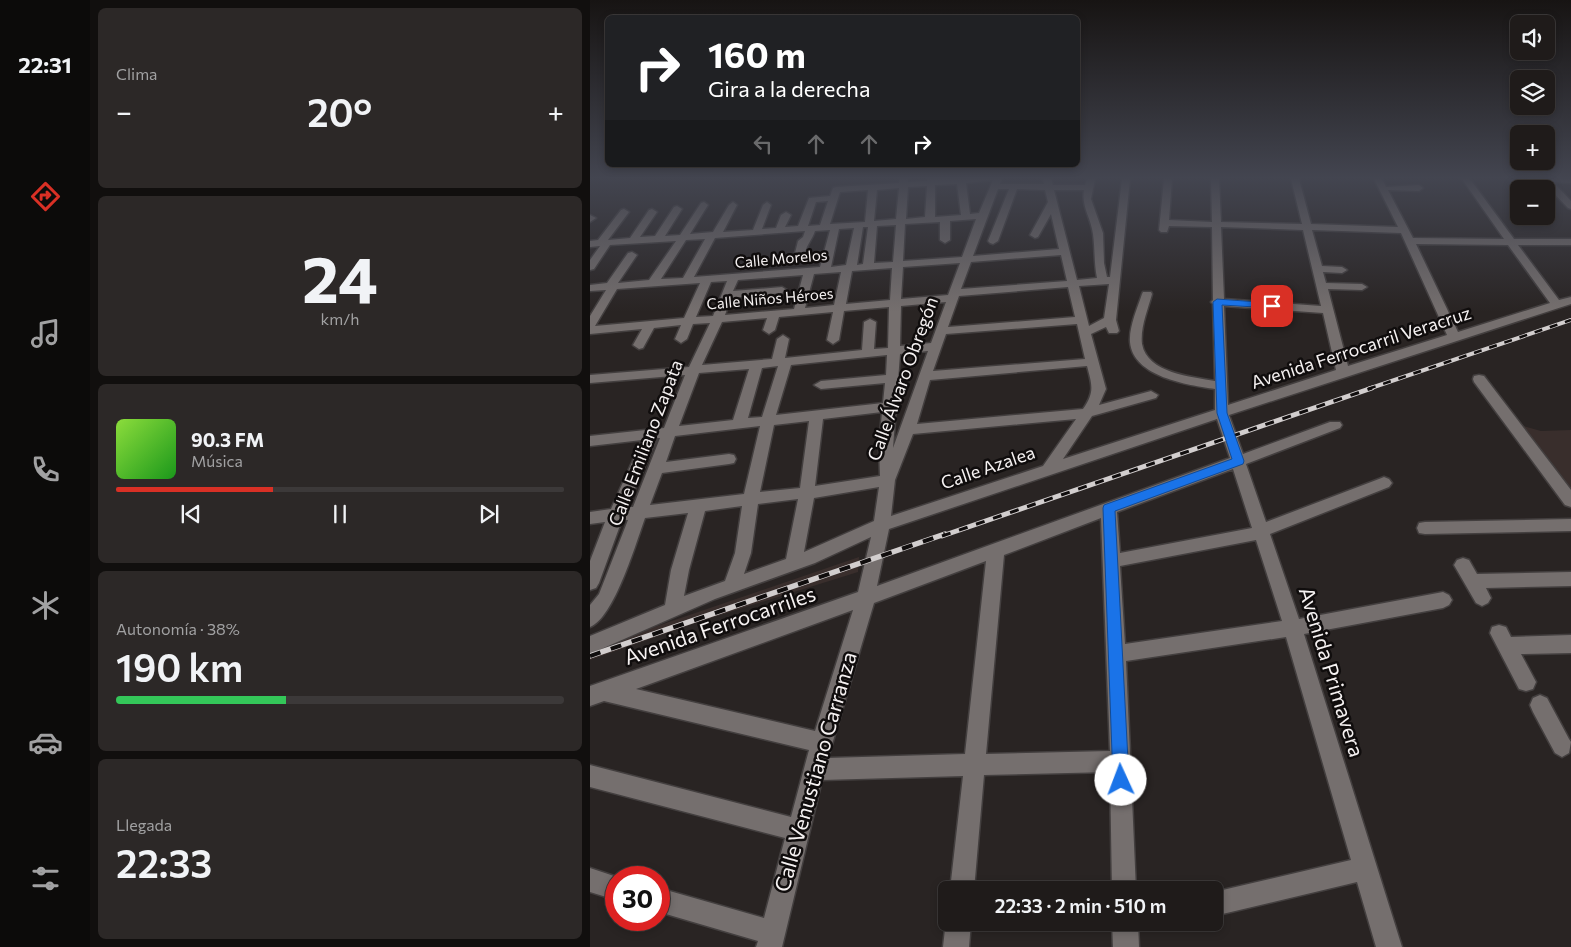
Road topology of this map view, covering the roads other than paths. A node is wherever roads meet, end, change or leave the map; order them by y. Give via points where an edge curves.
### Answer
1 (614, 223) edge
2 (645, 223) edge
3 (668, 223) edge
4 (691, 223) edge
5 (722, 223) edge
6 (760, 223) edge
7 (783, 223) edge
8 (808, 223) edge
9 (825, 223) edge
10 (880, 223) edge
11 (900, 223) edge
12 (945, 223) edge
13 (980, 223) edge
14 (1000, 223) edge
15 (1054, 223) edge
16 (1057, 223) edge
17 (1164, 223) edge
18 (1307, 223) edge
19 (1401, 223) edge
20 (1406, 223) edge
21 (1497, 223) edge
22 (867, 224) junction
23 (1040, 224) joint
24 (1108, 224) joint
25 (1216, 225) junction
26 (835, 227) junction
27 (824, 228) junction
28 (1308, 228) junction
29 (807, 229) junction
30 (1404, 230) junction
31 (780, 231) junction
32 (756, 232) junction
33 (1035, 235) dead end
34 (714, 236) junction
35 (681, 238) junction
36 (658, 239) junction
37 (945, 240) dead end
38 (633, 241) junction
39 (993, 241) dead end
40 (1414, 241) junction
41 (1510, 242) junction
42 (1571, 242) edge
43 (596, 244) edge
44 (1065, 252) junction
45 (800, 253) dead end
46 (632, 255) dead end
47 (968, 260) junction
48 (899, 265) junction
49 (590, 267) edge
50 (868, 267) junction
51 (849, 268) junction
52 (825, 270) junction
53 (1318, 270) junction
54 (1342, 270) dead end
55 (809, 272) junction
56 (734, 278) junction
57 (707, 279) junction
58 (687, 281) junction
59 (1109, 281) junction
60 (653, 283) junction
61 (1072, 284) junction
62 (612, 286) junction
63 (1322, 286) junction
64 (1362, 287) dead end
65 (590, 288) edge
66 (782, 290) dead end
67 (1147, 294) dead end
68 (726, 295) junction
69 (954, 296) junction
70 (1571, 300) edge
71 (1217, 302) junction
72 (895, 303) junction
73 (1557, 305) junction
74 (839, 308) junction
75 (1328, 310) junction
76 (799, 311) junction
77 (634, 314) dead end
78 (774, 314) junction
79 (717, 318) junction
80 (689, 321) junction
81 (870, 322) dead end
82 (590, 325) edge
83 (650, 325) junction
84 (627, 327) junction
85 (1083, 327) junction
86 (590, 330) edge
87 (769, 330) dead end
88 (942, 332) junction
89 (1459, 336) junction
90 (681, 339) dead end
91 (783, 339) dead end
92 (834, 340) dead end
93 (639, 345) dead end
94 (937, 346) junction
95 (894, 350) junction
96 (868, 352) junction
97 (782, 362) junction
98 (1092, 362) junction
99 (757, 364) junction
100 (694, 370) junction
101 (1343, 372) junction
102 (925, 376) junction
103 (892, 378) junction
104 (590, 379) edge
105 (1479, 379) dead end
106 (821, 385) dead end
107 (1220, 386) junction
108 (1151, 395) dead end
109 (889, 407) junction
110 (1087, 413) junction
111 (1222, 413) junction
112 (817, 415) junction
113 (768, 420) junction
114 (739, 424) junction
115 (1335, 425) dead end
116 (908, 430) junction
117 (671, 432) junction
118 (652, 434) junction
119 (590, 441) edge
120 (729, 459) dead end
121 (1239, 461) junction
122 (658, 468) junction
123 (1048, 470) junction
124 (887, 480) junction
125 (1384, 483) dead end
126 (807, 492) junction
127 (751, 499) junction
128 (1571, 501) edge
129 (698, 506) junction
130 (1109, 508) junction
131 (640, 513) junction
132 (616, 515) junction
133 (590, 518) edge
134 (882, 525) junction
135 (1571, 525) edge
136 (1425, 528) dead end
137 (1261, 531) junction
138 (996, 551) junction
139 (1112, 561) junction
140 (794, 563) junction
141 (1463, 565) dead end
142 (1571, 579) edge
143 (1473, 581) junction
144 (590, 583) edge
145 (732, 585) junction
146 (866, 598) junction
147 (1482, 598) dead end
148 (1443, 600) dead end
149 (673, 609) junction
150 (590, 619) edge
151 (1293, 628) junction
152 (1571, 644) edge
153 (590, 645) edge
154 (1115, 654) junction
155 (1526, 682) dead end
156 (597, 693) edge
157 (1540, 705) dead end
158 (823, 743) junction
159 (1562, 746) dead end
160 (1120, 761) junction
161 (975, 763) junction
162 (814, 769) junction
163 (590, 776) edge
164 (797, 830) junction
165 (1366, 868) junction
166 (590, 880) edge
167 (963, 881) edge
168 (1124, 881) edge
169 (605, 885) edge
170 (1223, 902) edge
171 (670, 904) edge
172 (957, 931) edge
173 (770, 940) edge
174 (956, 947) edge
175 (1389, 947) edge

1 - 43 street
2 - 38 street
3 - 36 street
4 - 35 street
5 - 34 street
6 - 32 street
7 - 31 street
8 - 29 street
9 - 27 street
10 - 22 street
11 - 48 street
12 - 37 street
13 - 47 street, Calle Álvaro Obregón
14 - 39 street
15 - 23 street
16 - 44 street, Calle Azalea
17 - 25 street via 1164,226
18 - 28 street
19 - 30 street
20 - 40 street
21 - 41 street
22 - 26 street
22 - 50 street
22 - 51 street
23 - 33 street
24 - 59 street
24 - 59 street via 1098,233 1099,262
25 - 28 street
25 - 71 street, Avenida Primavera
26 - 27 street
26 - 52 street
27 - 29 street
28 - 30 street
28 - 53 street
29 - 31 street
29 - 45 street via 807,239 803,241
30 - 40 street
31 - 32 street
32 - 34 street via 746,229
34 - 35 street
34 - 58 street
35 - 36 street
35 - 60 street
36 - 38 street
38 - 43 street
40 - 41 street
40 - 89 street
41 - 42 street
41 - 73 street
43 - 49 street
44 - 47 street, Calle Morelos
44 - 61 street, Calle Azalea
46 - 62 street
47 - 48 street, Calle Morelos
47 - 69 street, Calle Álvaro Obregón
48 - 50 street, Calle Morelos
48 - 72 street
50 - 51 street, Calle Morelos
51 - 52 street, Calle Morelos
51 - 74 street
52 - 55 street, Calle Morelos
53 - 54 street
53 - 63 street
55 - 56 street, Calle Morelos
55 - 76 street
56 - 57 street, Calle Morelos
56 - 68 street, Calle Emiliano Zapata
57 - 58 street, Calle Morelos
57 - 80 street
58 - 60 street, Calle Morelos
59 - 61 street, Calle Niños Héroes
59 - 85 street via 1111,325
60 - 62 street, Calle Morelos
61 - 69 street, Calle Niños Héroes
61 - 85 street, Calle Azalea
62 - 65 street, Calle Morelos
62 - 82 street
63 - 64 street
63 - 75 street
66 - 68 street
67 - 107 street via 1136,343 1138,353 1162,372
68 - 79 street, Calle Emiliano Zapata
69 - 72 street, Calle Niños Héroes
69 - 88 street, Calle Álvaro Obregón
70 - 73 street, Avenida Ferrocarril Veracruz
71 - 75 street
71 - 107 street, Avenida Primavera
72 - 74 street, Calle Niños Héroes
72 - 95 street
73 - 89 street, Avenida Ferrocarril Veracruz
74 - 76 street, Calle Niños Héroes
74 - 92 street
75 - 101 street
76 - 78 street, Calle Niños Héroes
77 - 84 street
78 - 79 street, Calle Niños Héroes
78 - 87 street
79 - 80 street, Calle Niños Héroes
79 - 100 street, Calle Emiliano Zapata
80 - 83 street, Calle Niños Héroes
80 - 90 street
81 - 96 street
83 - 84 street, Calle Niños Héroes
83 - 93 street
84 - 86 street, Calle Niños Héroes
85 - 88 street
85 - 98 street, Calle Azalea
88 - 94 street, Calle Álvaro Obregón
89 - 101 street, Avenida Ferrocarril Veracruz
91 - 97 street
94 - 95 street
94 - 102 street, Calle Álvaro Obregón
95 - 96 street
95 - 103 street
96 - 97 street
97 - 99 street
97 - 113 street
98 - 102 street
98 - 110 street, Calle Azalea via 1099,389
99 - 100 street
99 - 114 street
100 - 104 street
100 - 117 street, Calle Emiliano Zapata
101 - 111 street, Avenida Ferrocarril Veracruz
102 - 116 street, Calle Álvaro Obregón
103 - 106 street
103 - 109 street
105 - 128 street
107 - 111 street, Avenida Primavera
108 - 110 street
109 - 112 street
109 - 124 street
110 - 116 street
110 - 123 street, Calle Azalea
111 - 121 street, Avenida Primavera
111 - 123 street, Avenida Ferrocarril Veracruz
112 - 113 street
112 - 126 street
113 - 114 street
113 - 127 street
114 - 117 street
115 - 121 street, Avenida Ferrocarriles
116 - 124 street, Calle Álvaro Obregón
117 - 118 street
117 - 122 street, Calle Emiliano Zapata
118 - 119 street
118 - 132 street
120 - 122 street
121 - 130 street, Avenida Ferrocarriles
121 - 137 street, Avenida Primavera
122 - 131 street, Calle Emiliano Zapata
123 - 134 street, Calle Azalea
124 - 126 street
124 - 134 street, Calle Álvaro Obregón
125 - 137 street
126 - 127 street
126 - 140 street
127 - 129 street
127 - 145 street via 743,553
129 - 131 street
129 - 149 street
130 - 138 street, Avenida Ferrocarriles
130 - 139 street
131 - 132 street
131 - 150 street, Calle Emiliano Zapata via 606,598
132 - 133 street
132 - 144 street
134 - 140 street, Calle Azalea
134 - 146 street, Calle Álvaro Obregón
135 - 136 street
137 - 139 street via 1249,536
137 - 151 street, Avenida Primavera
138 - 146 street, Avenida Ferrocarriles
138 - 161 street
139 - 154 street
140 - 145 street, Calle Azalea
141 - 143 street
142 - 143 street
143 - 147 street
145 - 149 street, Calle Azalea
146 - 156 street, Avenida Ferrocarriles
146 - 158 street, Calle Venustiano Carranza
148 - 151 street
149 - 153 street, Calle Azalea
151 - 154 street
151 - 165 street, Avenida Primavera
152 - 155 street via 1503,640
154 - 160 street
156 - 158 street
157 - 159 street
158 - 162 street, Calle Venustiano Carranza
160 - 161 street
160 - 168 street
161 - 162 street
161 - 167 street
162 - 164 street, Calle Venustiano Carranza
163 - 164 street
164 - 173 street, Calle Venustiano Carranza
165 - 170 street
165 - 175 street, Avenida Primavera
166 - 169 street
171 - 173 street
172 - 174 street

